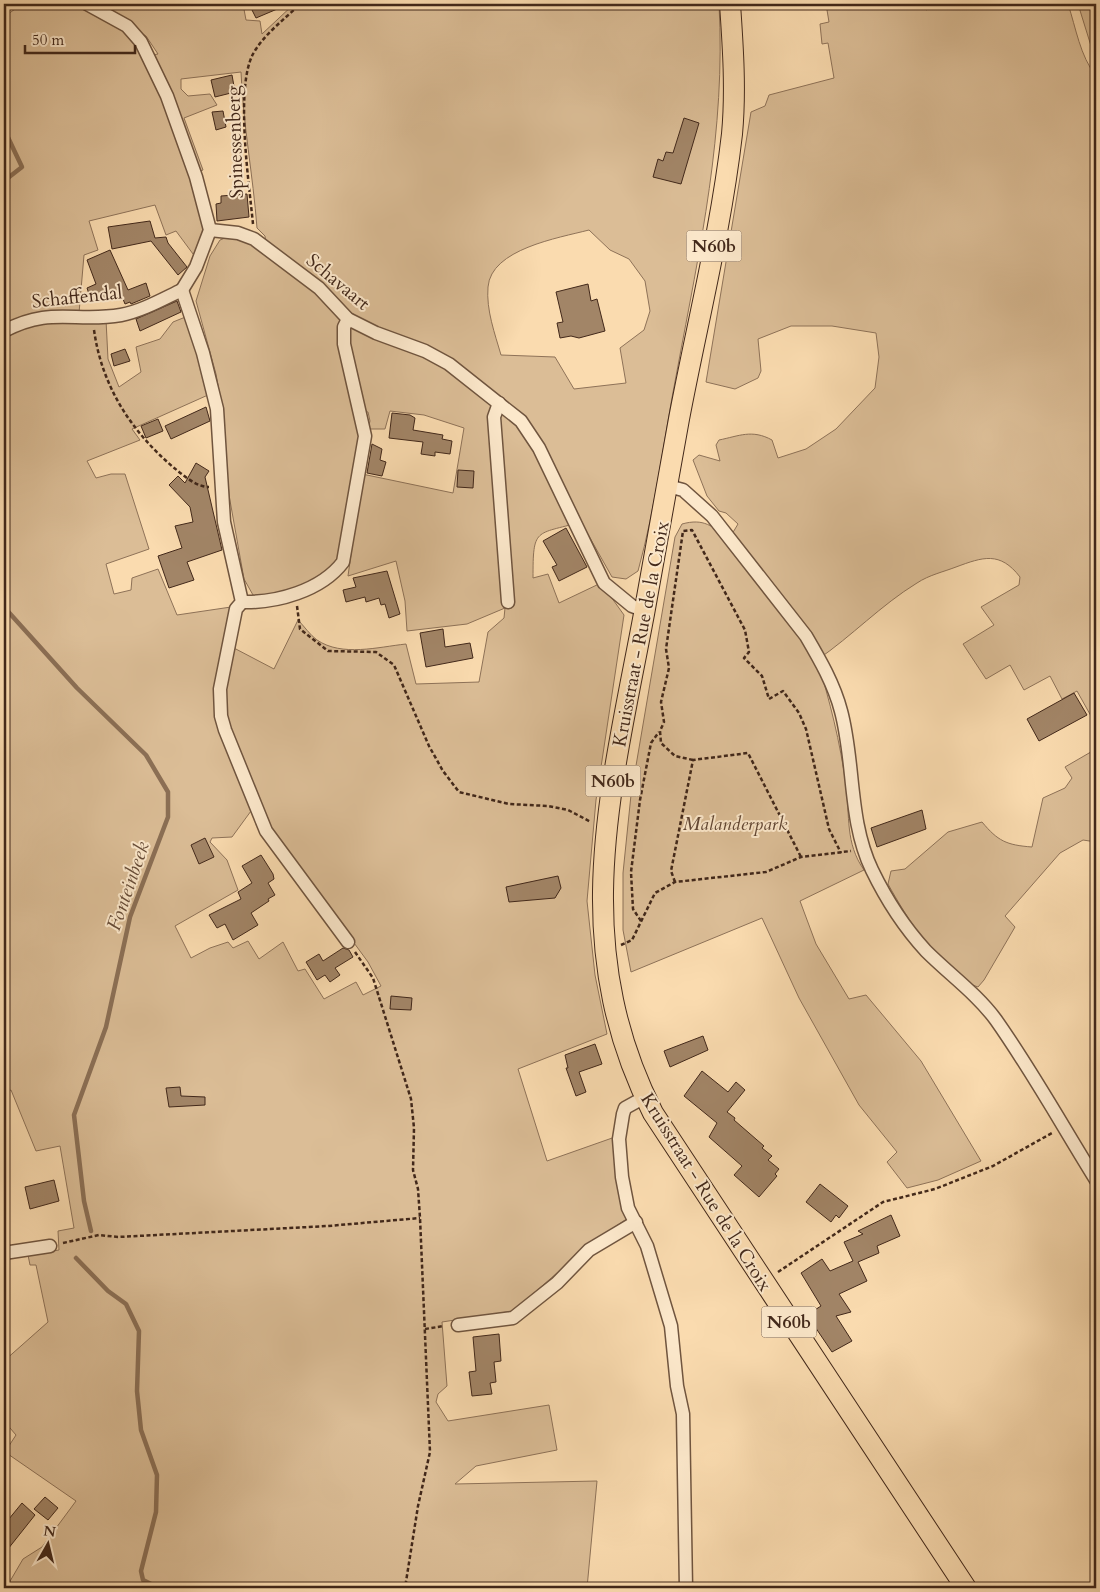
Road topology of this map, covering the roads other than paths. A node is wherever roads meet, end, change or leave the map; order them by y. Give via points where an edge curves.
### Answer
1 (87, 4) edge
2 (730, 4) edge
3 (210, 230) junction
4 (182, 290) junction
5 (348, 319) junction
6 (4, 331) edge
7 (499, 403) junction
8 (668, 486) junction
9 (242, 602) junction
10 (508, 602) dead end
11 (644, 612) junction
12 (348, 942) road end
13 (645, 1097) junction
14 (1096, 1180) edge
15 (636, 1222) junction
16 (50, 1246) road end
17 (4, 1253) edge
18 (458, 1324) road end
19 (686, 1588) edge
20 (966, 1588) edge

1 - 3 street via 127,26 146,51 184,141
2 - 8 main road, Kruisstraat - Rue de la Croix / N60b via 734,90 732,133 720,218
3 - 4 street via 196,267
3 - 5 street, Schavaart via 238,233 254,239 319,288
4 - 6 street, Schaffendal via 123,314 45,316
4 - 9 street via 216,408 224,522
5 - 7 street, Schavaart via 425,351 448,364
5 - 9 street via 344,327 344,344 365,436 343,562 329,576 294,596
7 - 10 street via 494,417
7 - 11 street, Schavaart via 521,421 540,448 604,583
8 - 11 main road, Kruisstraat - Rue de la Croix / N60b
8 - 14 street via 683,490 712,516 806,636 833,687 842,713 856,822 872,871 899,917 926,951 995,1019
9 - 12 street via 236,609 222,676 220,702 224,730 266,831
11 - 13 main road, Kruisstraat - Rue de la Croix / N60b via 607,827 601,889 604,953 615,1013
13 - 15 street via 625,1108 620,1123 622,1176 628,1208
13 - 20 main road, Kruisstraat - Rue de la Croix / N60b via 763,1284
15 - 18 street via 589,1250 557,1283 513,1318
15 - 19 street via 656,1272 671,1326 683,1414
16 - 17 street

